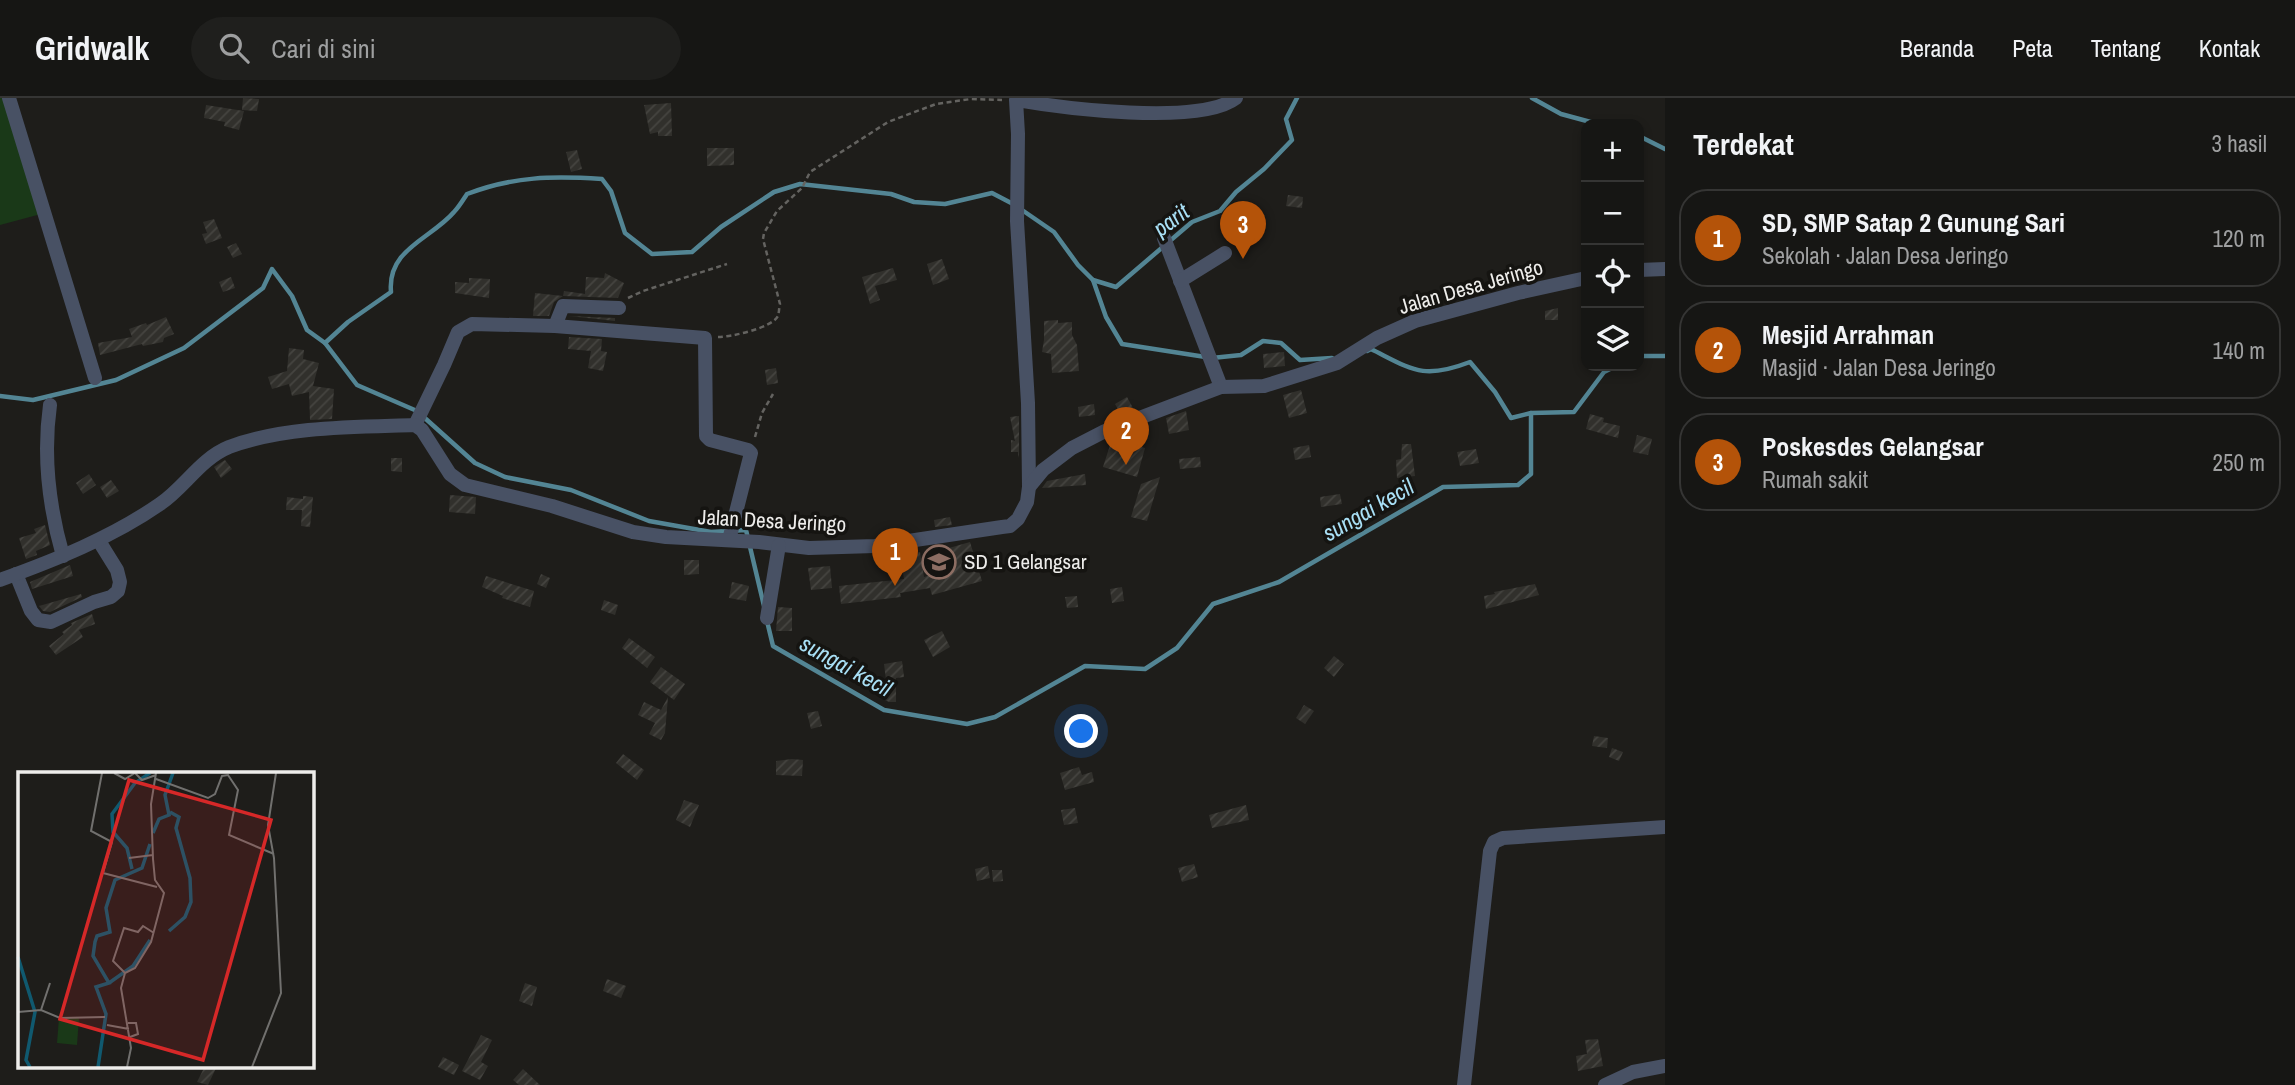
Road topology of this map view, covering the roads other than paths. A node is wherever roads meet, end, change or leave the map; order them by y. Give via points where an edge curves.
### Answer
1 (9, 98) edge
2 (1236, 98) edge
3 (1164, 238) dead end
4 (1225, 253) dead end
5 (1665, 269) edge
6 (1644, 270) edge
7 (1581, 279) edge
8 (1180, 281) junction
9 (619, 308) road end
10 (555, 326) junction
11 (96, 377) dead end
12 (1221, 387) junction
13 (50, 405) dead end
14 (415, 425) junction
15 (1029, 487) junction
16 (732, 535) junction
17 (99, 541) junction
18 (779, 545) junction
19 (63, 556) junction
20 (16, 574) junction
21 (0, 580) edge
22 (767, 618) dead end
23 (1665, 827) edge
24 (1665, 1066) edge
25 (1464, 1085) edge
26 (1605, 1085) edge

1 - 11 street
2 - 15 street via 1206,108 1161,113 1064,108 1016,100
3 - 8 street
4 - 8 street
5 - 6 street
7 - 12 street, Jalan Desa Jeringo via 1415,321 1338,363 1264,386
8 - 12 street
9 - 10 street via 563,306
10 - 14 street via 472,324 463,328
10 - 16 street via 705,338 706,436 748,450 752,458
12 - 15 street, Jalan Desa Jeringo via 1082,442 1054,460
13 - 19 street via 49,489
14 - 16 street, Jalan Desa Jeringo via 450,474 465,485 633,532 666,537
14 - 17 street via 315,430 230,447 210,457 159,505
15 - 18 street, Jalan Desa Jeringo via 1023,512 1010,526 876,546
16 - 18 street, Jalan Desa Jeringo
17 - 19 street
17 - 20 street via 117,570 118,591 51,622 38,620 31,611
18 - 22 street
19 - 20 street
20 - 21 street
23 - 25 street via 1503,838 1493,844
24 - 26 street via 1633,1072

